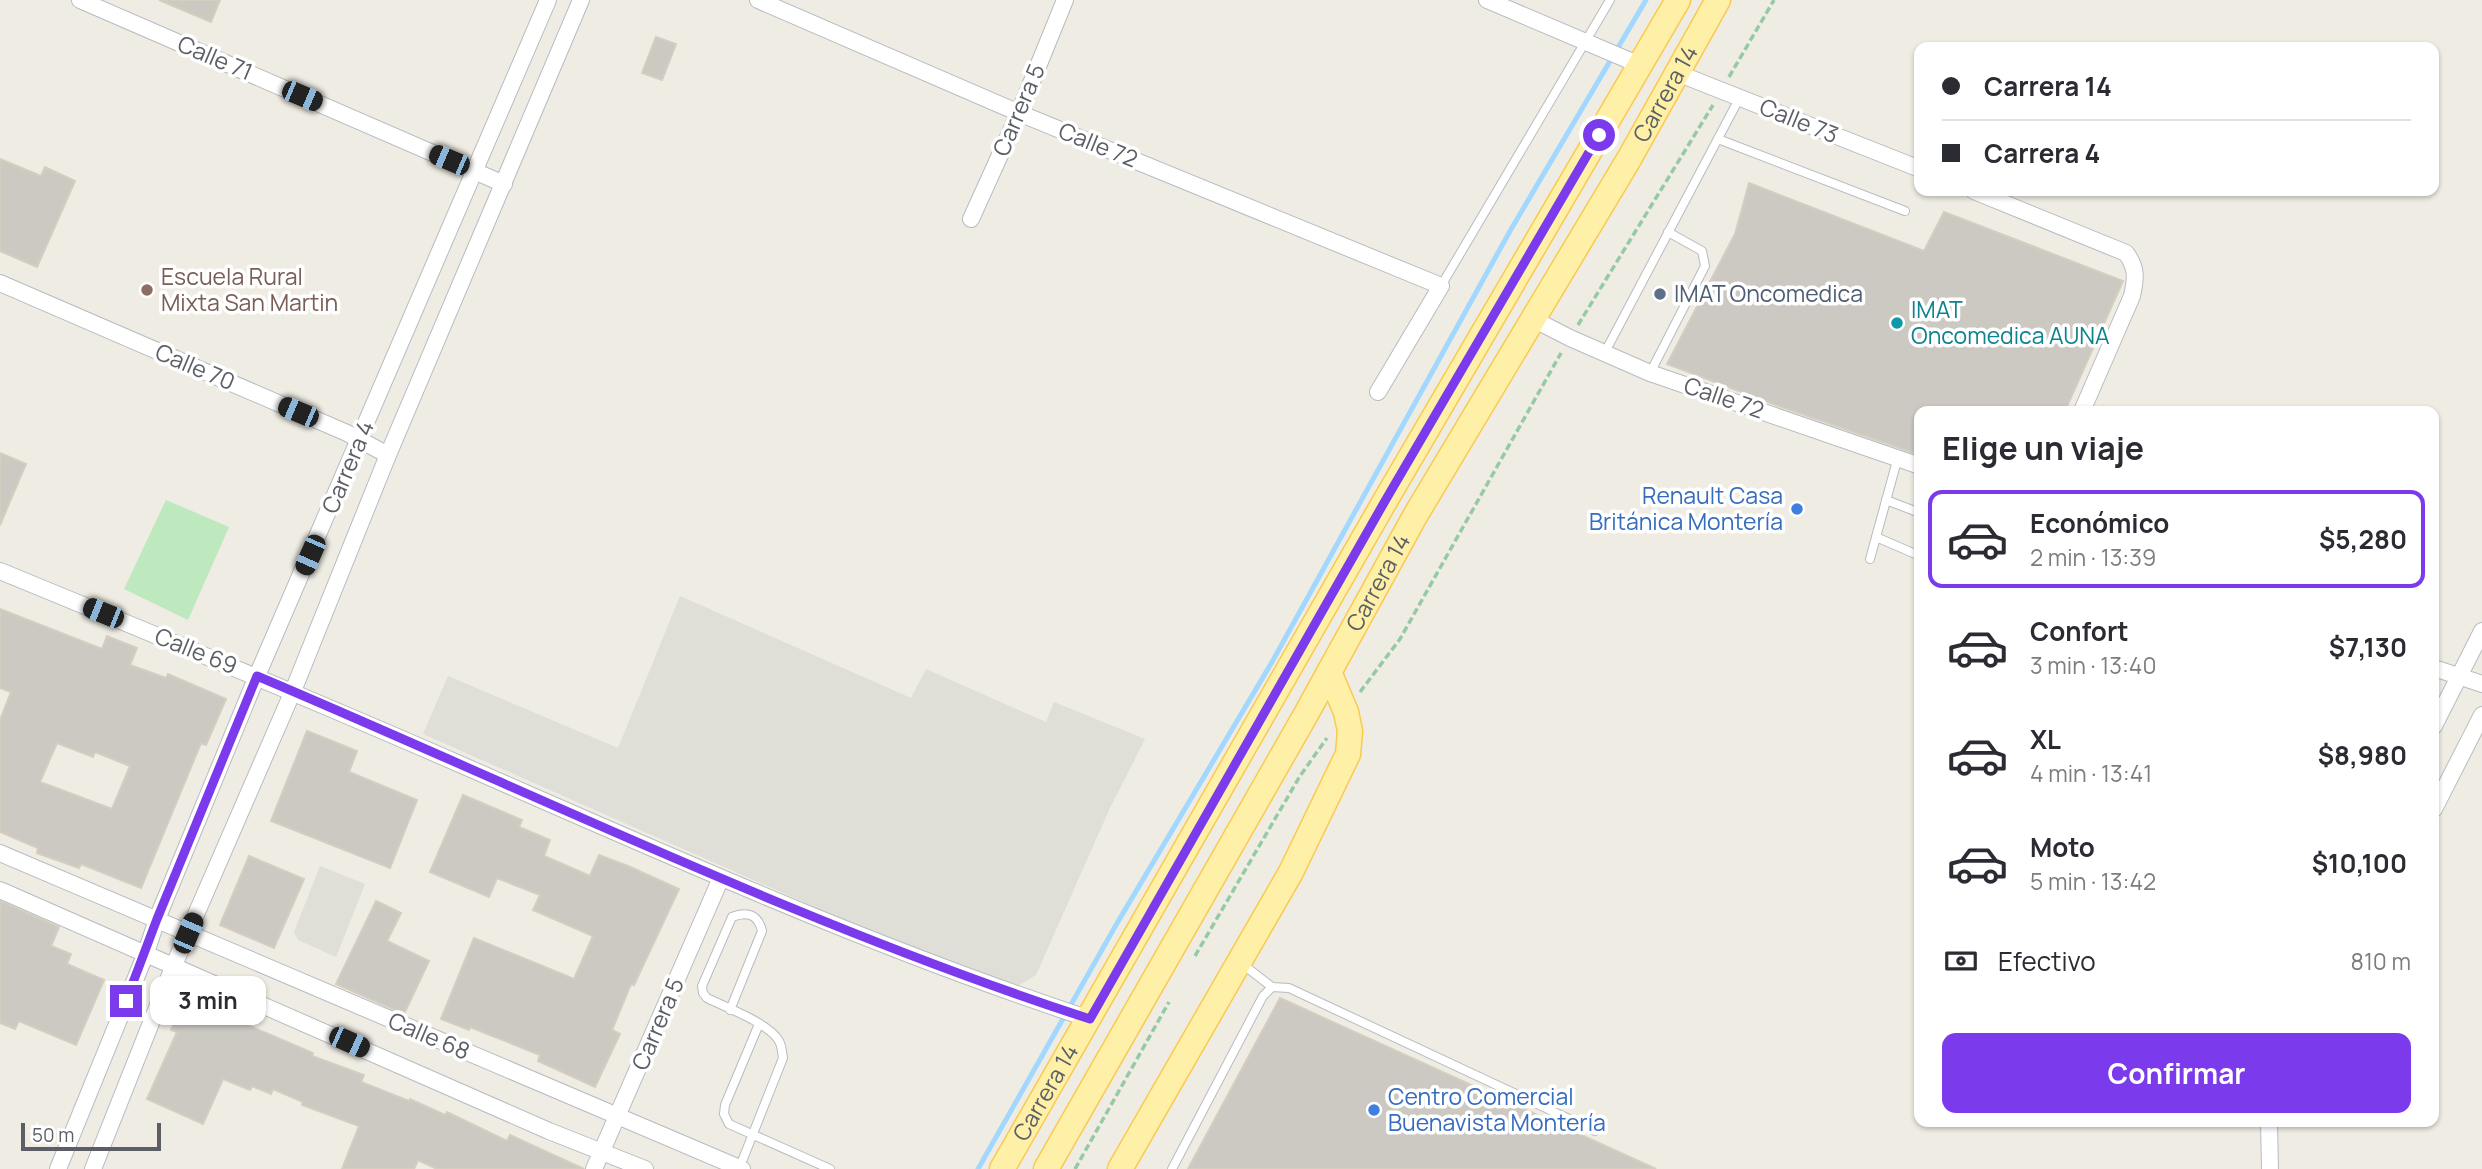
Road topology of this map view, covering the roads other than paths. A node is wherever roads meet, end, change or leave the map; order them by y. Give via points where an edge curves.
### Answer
1 (80, 0) edge
2 (548, 0) edge
3 (581, 0) edge
4 (758, 0) edge
5 (1065, 0) edge
6 (1487, 0) edge
7 (1610, 0) edge
8 (1678, 0) edge
9 (1718, 0) edge
10 (531, 38) junction
11 (1591, 45) junction
12 (561, 47) junction
13 (1634, 63) junction
14 (1677, 73) junction
15 (1740, 97) junction
16 (1019, 113) junction
17 (1718, 139) junction
18 (1914, 167) edge
19 (474, 171) junction
20 (503, 184) junction
21 (1986, 196) edge
22 (1905, 211) dead end
23 (971, 219) dead end
24 (1668, 232) junction
25 (0, 283) edge
26 (1441, 286) junction
27 (1533, 319) junction
28 (1604, 354) junction
29 (1650, 373) junction
30 (1378, 391) dead end
31 (2084, 406) edge
32 (360, 440) junction
33 (388, 455) junction
34 (1898, 457) junction
35 (1914, 464) edge
36 (1886, 500) junction
37 (1914, 511) edge
38 (1876, 537) junction
39 (1914, 553) edge
40 (1870, 559) dead end
41 (0, 571) edge
42 (2482, 631) edge
43 (2439, 670) edge
44 (1329, 672) junction
45 (257, 676) junction
46 (2459, 677) junction
47 (2482, 684) edge
48 (293, 691) junction
49 (2482, 715) edge
50 (2439, 716) edge
51 (2439, 799) edge
52 (0, 853) edge
53 (721, 878) junction
54 (0, 890) edge
55 (157, 919) junction
56 (188, 933) junction
57 (146, 953) junction
58 (1238, 960) junction
59 (174, 965) junction
60 (1272, 987) junction
61 (730, 1010) junction
62 (1080, 1016) junction
63 (759, 1024) junction
64 (618, 1117) junction
65 (2269, 1127) edge
66 (1595, 1131) dead end
67 (752, 1136) junction
68 (601, 1152) junction
69 (58, 1169) edge
70 (93, 1169) edge
71 (594, 1169) edge
72 (645, 1169) edge
73 (740, 1169) edge
74 (830, 1169) edge
75 (1002, 1169) edge
76 (1046, 1169) edge
77 (1120, 1169) edge
78 (1172, 1169) edge
79 (2270, 1169) edge

1 - 19 street, Calle 71
2 - 10 street, Carrera 4
3 - 12 street, Carrera 4
4 - 16 street, Calle 72
5 - 16 street, Carrera 5
6 - 11 street
7 - 11 lane
8 - 13 main road, Carrera 14
9 - 14 main road, Carrera 14
10 - 12 street
10 - 19 street, Carrera 4
11 - 13 street
11 - 26 lane
12 - 20 street, Carrera 4
13 - 62 main road, Carrera 14 via 1378,513
14 - 15 street, Calle 73
14 - 27 main road, Carrera 14
15 - 17 lane
15 - 18 street, Calle 73
16 - 23 street, Carrera 5
16 - 26 street, Calle 72
17 - 22 lane
17 - 24 lane
19 - 20 street, Calle 71
19 - 32 street, Carrera 4
20 - 33 street, Carrera 4
21 - 31 street via 2126,253 2134,264 2132,296
24 - 28 lane
24 - 29 lane via 1702,251 1705,265
25 - 32 street, Calle 70
26 - 30 street
27 - 28 street, Calle 72
27 - 44 main road, Carrera 14 via 1415,516
28 - 29 street, Calle 72
29 - 34 street, Calle 72
32 - 33 street, Calle 70
32 - 45 street, Carrera 4
33 - 48 street, Carrera 4
34 - 35 street, Calle 72
34 - 36 lane
36 - 37 lane
36 - 38 lane
38 - 39 lane
38 - 40 lane
41 - 45 street, Calle 69
42 - 46 street
43 - 46 street
44 - 58 main road via 1346,712 1348,754 1291,872
44 - 76 main road, Carrera 14
45 - 48 street, Calle 69
45 - 55 street, Carrera 4
46 - 47 street
46 - 50 street
48 - 53 street, Calle 69
48 - 56 street, Carrera 4
49 - 51 street
52 - 55 street, Calle 68
53 - 62 street, Calle 69
53 - 64 street, Carrera 5
54 - 57 street, Calle 68
55 - 56 street, Calle 68
55 - 57 street, Carrera 4
56 - 59 street, Carrera 4
56 - 64 street, Calle 68
57 - 59 street, Calle 68
57 - 69 street, Carrera 4
58 - 60 lane
58 - 77 main road
59 - 68 street, Calle 68
59 - 70 street, Carrera 4
60 - 66 lane via 1289,988
60 - 78 lane via 1263,996
61 - 61 lane via 706,998 702,986 732,917 742,913 760,922 762,931
61 - 63 lane
62 - 75 main road, Carrera 14
63 - 67 lane via 781,1043 783,1058
63 - 67 lane via 724,1115 729,1124
64 - 68 street, Carrera 5
64 - 73 street, Calle 68
65 - 79 street
67 - 73 lane
67 - 74 lane
68 - 71 street, Carrera 5
68 - 72 street, Calle 68

